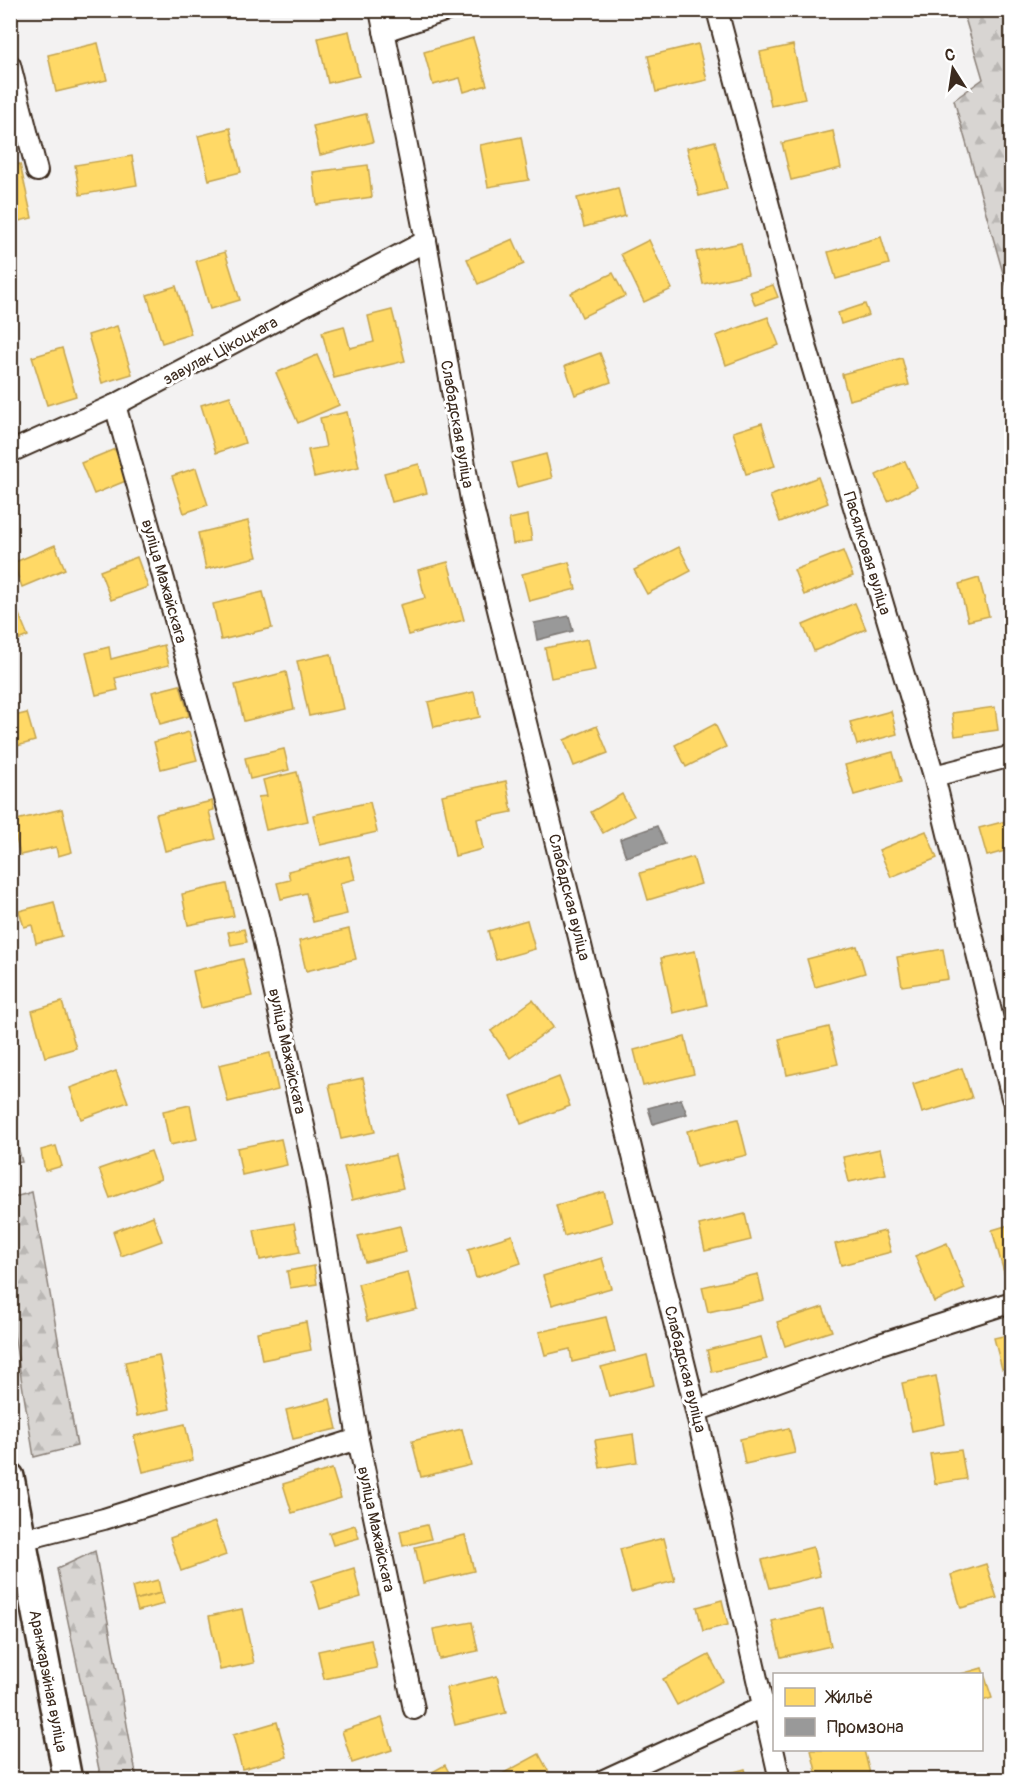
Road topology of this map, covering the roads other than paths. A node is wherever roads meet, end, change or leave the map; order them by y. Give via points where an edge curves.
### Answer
1 (380, 10) edge
2 (447, 10) edge
3 (717, 10) edge
4 (384, 31) junction
5 (10, 64) edge
6 (37, 171) dead end
7 (426, 242) junction
8 (116, 405) junction
9 (10, 452) edge
10 (1011, 756) edge
11 (934, 776) junction
12 (1011, 1098) edge
13 (1011, 1302) edge
14 (696, 1411) junction
15 (358, 1438) junction
16 (10, 1477) edge
17 (22, 1540) junction
18 (764, 1707) junction
19 (414, 1708) dead end
20 (773, 1748) edge
21 (774, 1751) edge
22 (68, 1779) edge
23 (604, 1779) edge
24 (780, 1779) edge

1 - 4 street, Слабадская вуліца
2 - 4 street
3 - 11 street, Пасялковая вуліца via 807,349
4 - 7 street, Слабадская вуліца
5 - 6 street
7 - 8 street, завулак Цікоцкага
7 - 14 street, Слабадская вуліца via 471,500
8 - 9 street, завулак Цікоцкага
8 - 15 street, вуліца Мажайскага via 258,916 316,1181
10 - 11 street
11 - 12 street, Пасялковая вуліца
13 - 14 street via 877,1345
14 - 18 street, Слабадская вуліца
15 - 17 street via 104,1519
15 - 19 street, вуліца Мажайскага
16 - 17 main road, Аранжарэйная вуліца
17 - 22 main road, Аранжарэйная вуліца
18 - 20 street, Слабадская вуліца
18 - 23 street
21 - 24 street, Слабадская вуліца

